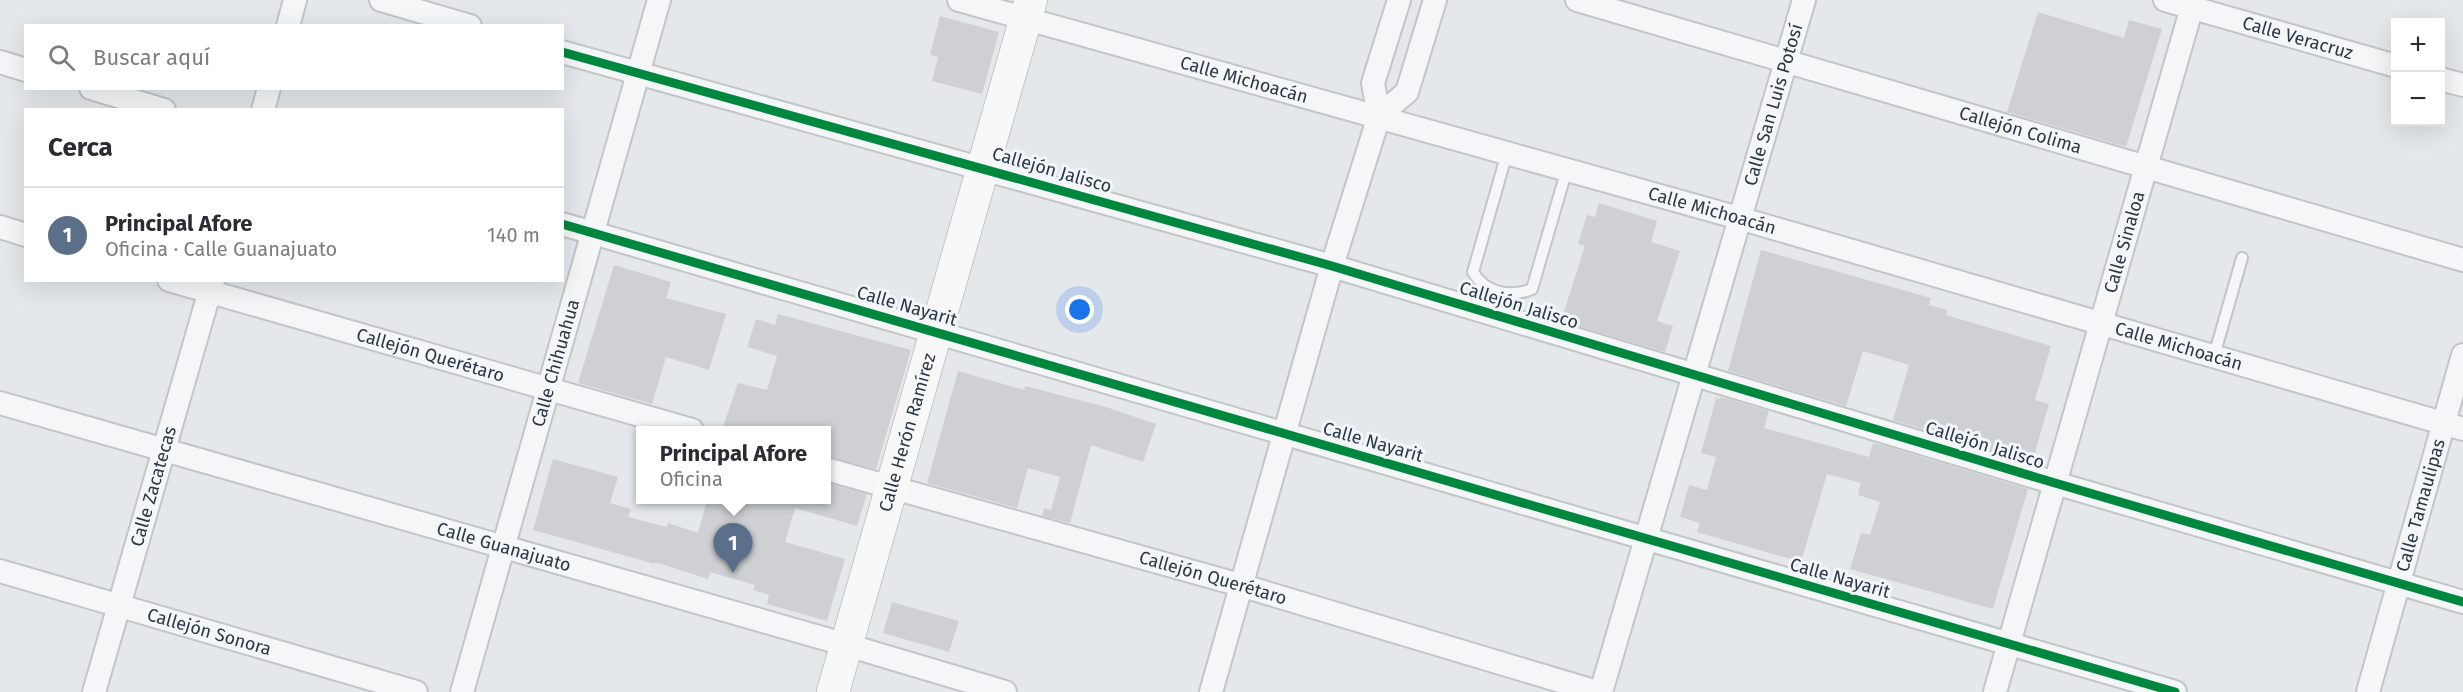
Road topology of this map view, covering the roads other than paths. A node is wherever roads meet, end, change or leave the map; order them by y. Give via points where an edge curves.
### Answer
1 (295, 0) edge
2 (381, 0) edge
3 (659, 0) edge
4 (959, 0) edge
5 (1399, 0) edge
6 (1435, 0) edge
7 (1577, 0) edge
8 (1804, 0) edge
9 (2165, 0) edge
10 (2193, 4) edge
11 (1028, 10) edge
12 (289, 24) edge
13 (463, 24) edge
14 (564, 53) edge
15 (1785, 60) junction
16 (0, 62) edge
17 (2391, 64) edge
18 (24, 69) edge
19 (638, 74) junction
20 (2445, 80) edge
21 (2463, 85) edge
22 (98, 90) edge
23 (268, 90) edge
24 (157, 108) edge
25 (264, 108) edge
26 (1379, 116) junction
27 (1507, 153) junction
28 (2146, 166) junction
29 (984, 168) junction
30 (1566, 169) junction
31 (1739, 218) junction
32 (564, 225) edge
33 (0, 227) edge
34 (593, 232) junction
35 (24, 234) edge
36 (2242, 258) dead end
37 (2463, 260) edge
38 (1332, 266) junction
39 (181, 282) edge
40 (212, 287) edge
41 (2101, 324) junction
42 (937, 331) junction
43 (2463, 355) edge
44 (2214, 356) junction
45 (1694, 375) junction
46 (548, 390) junction
47 (0, 403) edge
48 (678, 426) edge
49 (2454, 426) edge
50 (1284, 433) junction
51 (164, 450) junction
52 (831, 469) edge
53 (2055, 483) junction
54 (892, 487) junction
55 (1646, 539) junction
56 (504, 546) junction
57 (0, 571) edge
58 (2399, 583) junction
59 (1240, 585) junction
60 (2463, 602) edge
61 (119, 606) junction
62 (2009, 644) junction
63 (847, 645) junction
64 (94, 692) edge
65 (416, 692) edge
66 (462, 692) edge
67 (833, 692) edge
68 (1005, 692) edge
69 (1211, 692) edge
70 (1599, 692) edge
71 (1995, 692) edge
72 (2175, 692) edge
73 (2368, 692) edge

1 - 12 street
2 - 13 street
3 - 19 street, Calle Chihuahua
4 - 11 street, Calle Michoacán
5 - 26 street via 1373,83
6 - 26 street via 1407,92
7 - 15 street, Callejón Colima
8 - 15 street, Calle San Luis Potosí
9 - 10 street, Calle Veracruz
10 - 17 street, Calle Veracruz
10 - 28 street, Calle Sinaloa
11 - 26 street, Calle Michoacán
11 - 29 street, Calle Herón Ramírez
14 - 19 street, Callejón Jalisco
15 - 28 street, Callejón Colima
15 - 31 street, Calle San Luis Potosí
16 - 18 street
19 - 29 street, Callejón Jalisco
19 - 34 street, Calle Chihuahua
20 - 21 street
22 - 24 street
23 - 25 street
26 - 27 street, Calle Michoacán
26 - 38 street
27 - 30 street, Calle Michoacán
27 - 30 lane via 1473,272 1479,283 1499,293 1518,294 1532,289
28 - 37 street, Callejón Colima
28 - 41 street, Calle Sinaloa
29 - 38 street, Callejón Jalisco
29 - 42 street, Calle Herón Ramírez
30 - 31 street, Calle Michoacán
31 - 41 street, Calle Michoacán
31 - 45 street, Calle San Luis Potosí
32 - 34 street, Calle Nayarit
33 - 35 street
34 - 42 street, Calle Nayarit
34 - 46 street, Calle Chihuahua
36 - 44 lane
38 - 45 street, Callejón Jalisco
38 - 50 street
39 - 40 street, Callejón Querétaro
40 - 46 street, Callejón Querétaro
40 - 51 street, Calle Zacatecas
41 - 44 street, Calle Michoacán
41 - 53 street, Calle Sinaloa
42 - 50 street, Calle Nayarit
42 - 54 street, Calle Herón Ramírez
43 - 49 street, Calle Tamaulipas
44 - 49 street, Calle Michoacán
45 - 53 street, Callejón Jalisco
45 - 55 street, Calle San Luis Potosí
46 - 48 street, Callejón Querétaro
46 - 56 street, Calle Chihuahua
47 - 51 street, Calle Guanajuato
49 - 58 street, Calle Tamaulipas
50 - 55 street, Calle Nayarit
50 - 59 street
51 - 56 street, Calle Guanajuato
51 - 61 street, Calle Zacatecas
52 - 54 street, Callejón Querétaro
53 - 58 street, Callejón Jalisco
53 - 62 street, Calle Sinaloa
54 - 59 street, Callejón Querétaro
54 - 63 street, Calle Herón Ramírez
55 - 62 street, Calle Nayarit
55 - 70 street, Calle San Luis Potosí
56 - 63 street, Calle Guanajuato
56 - 66 street, Calle Chihuahua
57 - 61 street, Callejón Sonora
58 - 60 street, Callejón Jalisco
58 - 73 street, Calle Tamaulipas
59 - 69 street
59 - 70 street, Callejón Querétaro
61 - 64 street, Calle Zacatecas
61 - 65 street, Callejón Sonora
62 - 71 street, Calle Sinaloa
62 - 72 street, Calle Nayarit
63 - 67 street, Calle Herón Ramírez
63 - 68 street, Calle Guanajuato

